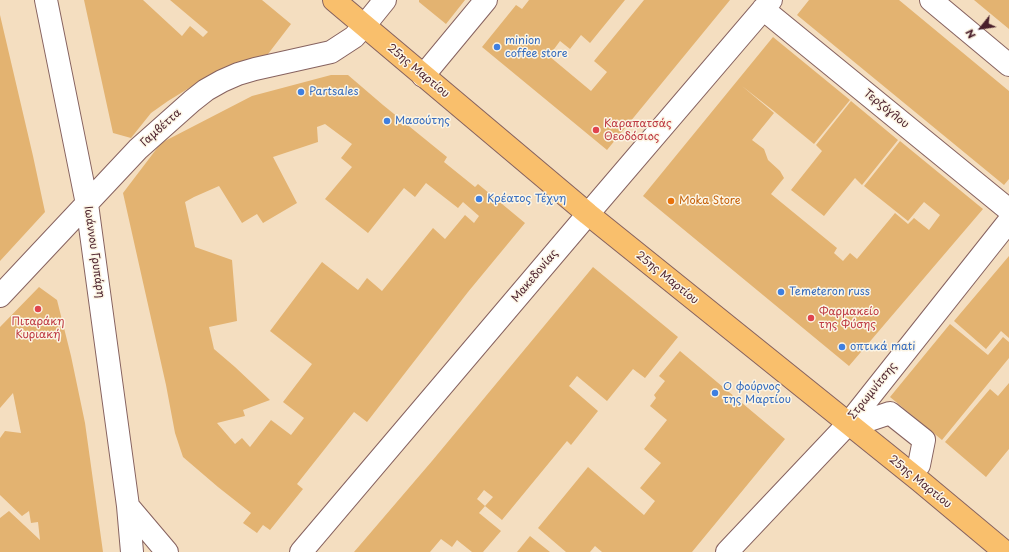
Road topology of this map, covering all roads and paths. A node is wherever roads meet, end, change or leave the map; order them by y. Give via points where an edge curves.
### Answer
1 (46, 0) edge
2 (334, 0) edge
3 (385, 0) edge
4 (486, 0) edge
5 (931, 0) edge
6 (767, 4) edge
7 (364, 26) junction
8 (1009, 65) edge
9 (423, 76) junction
10 (87, 204) junction
11 (1009, 210) edge
12 (588, 214) junction
13 (1009, 221) edge
14 (0, 296) edge
15 (857, 422) junction
16 (919, 465) dead end
17 (128, 506) junction
18 (132, 552) edge
19 (167, 552) edge
20 (301, 552) edge
21 (727, 552) edge
22 (1005, 552) edge

1 - 10 street, Ιωάννου Γρυπάρη
2 - 7 main road, 25ης Μαρτίου
3 - 7 street, Γαμβέττα
4 - 9 street
5 - 8 street
6 - 11 street, Τερζόγλου
6 - 12 street, Μακεδονίας
7 - 9 main road, 25ης Μαρτίου
7 - 10 street, Γαμβέττα via 354,37 331,52 238,74 206,90 138,149
9 - 12 main road, 25ης Μαρτίου
10 - 14 street, Γαμβέττα
10 - 17 street, Ιωάννου Γρυπάρη
12 - 15 main road, 25ης Μαρτίου
12 - 20 street, Μακεδονίας
13 - 15 street, Στρωμνίτσης
15 - 16 street via 890,413 924,440
15 - 21 street, Στρωμνίτσης
15 - 22 main road, 25ης Μαρτίου via 920,481
17 - 18 street, Ιωάννου Γρυπάρη
17 - 19 street

